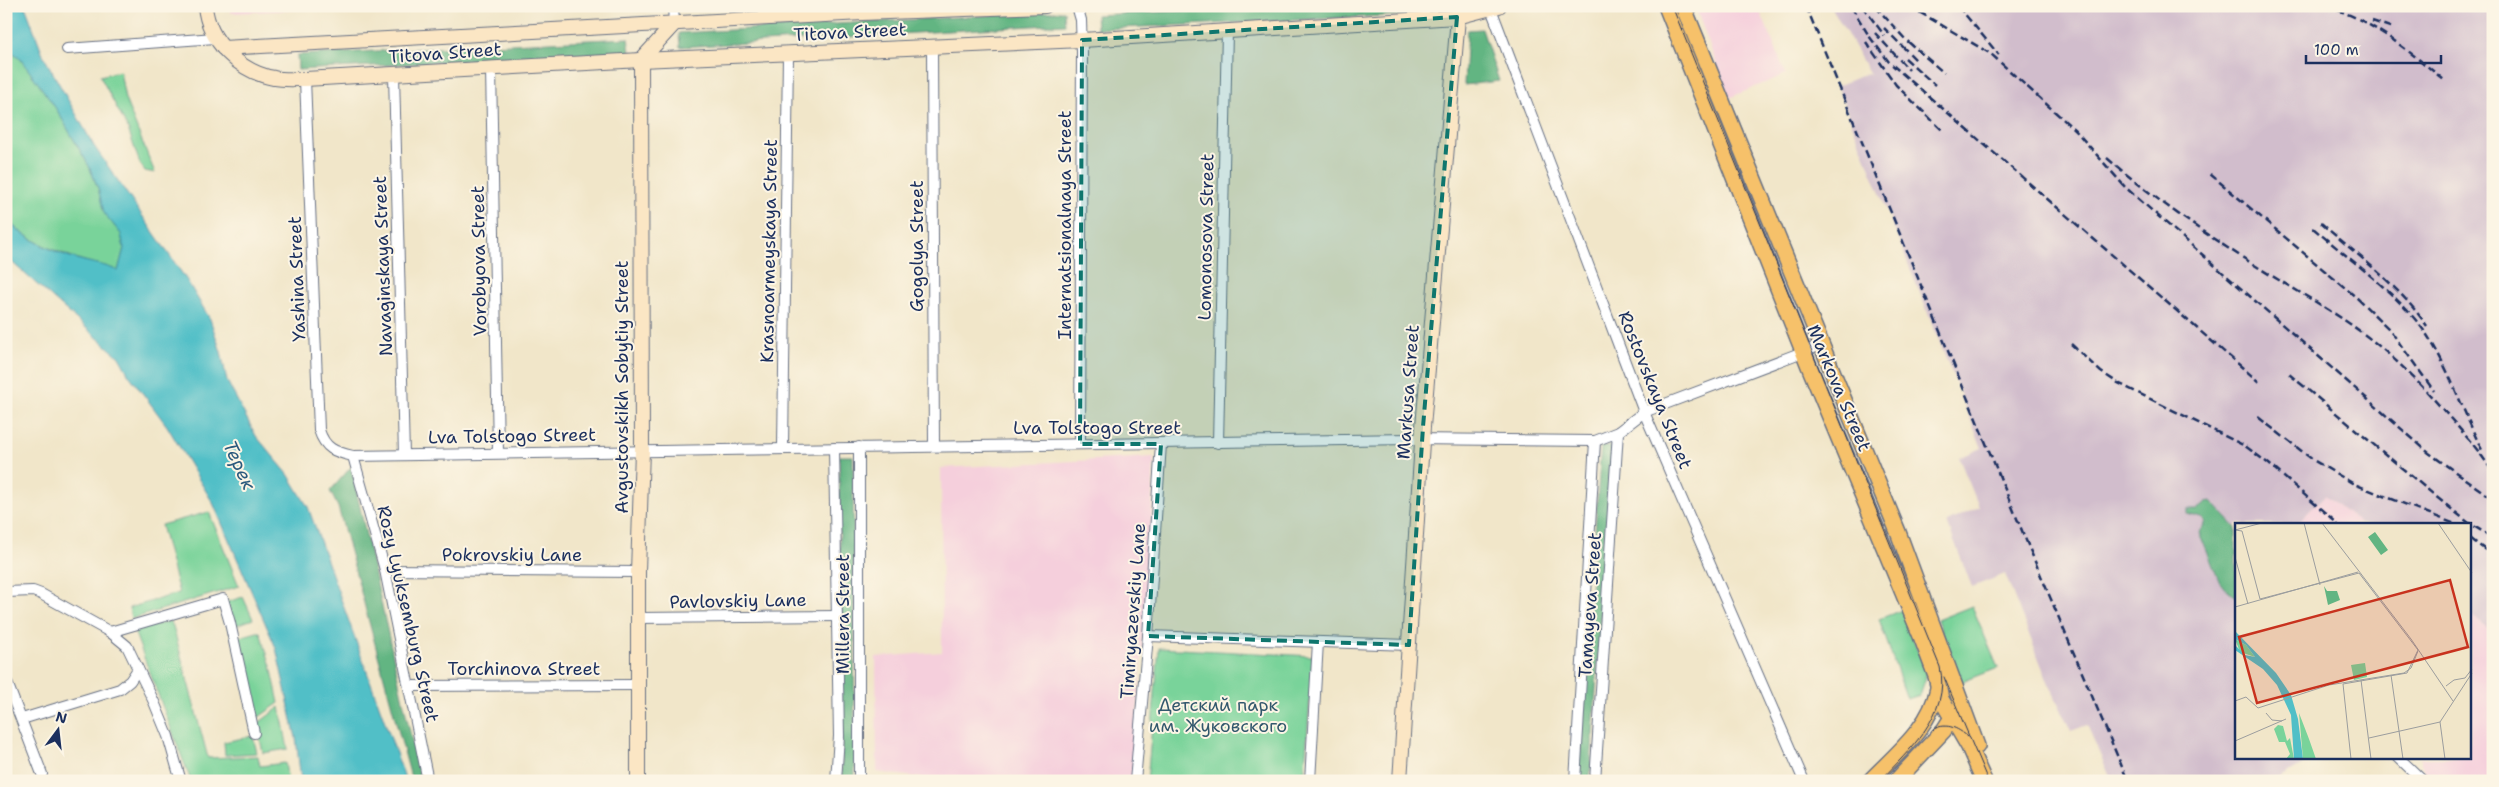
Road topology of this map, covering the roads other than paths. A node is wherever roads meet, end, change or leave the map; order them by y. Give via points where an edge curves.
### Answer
1 (205, 6) edge
2 (673, 6) edge
3 (1045, 6) edge
4 (1077, 6) edge
5 (1666, 6) edge
6 (1683, 6) edge
7 (1493, 7) edge
8 (1458, 12) edge
9 (674, 24) junction
10 (1227, 31) junction
11 (1082, 40) junction
12 (219, 43) junction
13 (932, 46) junction
14 (67, 49) dead end
15 (788, 54) junction
16 (641, 60) junction
17 (492, 69) junction
18 (394, 75) junction
19 (305, 79) junction
20 (1820, 345) junction
21 (1803, 352) junction
22 (1644, 412) junction
23 (1618, 432) junction
24 (1422, 439) junction
25 (1595, 441) junction
26 (1218, 443) junction
27 (1080, 444) junction
28 (1161, 444) junction
29 (934, 446) junction
30 (859, 447) junction
31 (783, 448) junction
32 (834, 448) junction
33 (642, 450) junction
34 (498, 452) junction
35 (404, 455) junction
36 (353, 456) junction
37 (385, 570) junction
38 (638, 572) junction
39 (6, 592) edge
40 (837, 616) junction
41 (638, 618) junction
42 (110, 632) junction
43 (1148, 636) junction
44 (1318, 642) junction
45 (1409, 645) junction
46 (138, 669) junction
47 (6, 680) edge
48 (639, 685) junction
49 (410, 686) junction
50 (1938, 688) junction
51 (1960, 700) junction
52 (1952, 718) junction
53 (22, 719) junction
54 (254, 733) dead end
55 (1933, 741) junction
56 (1969, 747) junction
57 (2401, 760) edge
58 (42, 774) dead end
59 (180, 778) dead end
60 (428, 781) edge
61 (638, 781) edge
62 (836, 781) edge
63 (859, 781) edge
64 (1135, 781) edge
65 (1310, 781) edge
66 (1400, 781) edge
67 (1575, 781) edge
68 (1595, 781) edge
69 (1804, 781) edge
70 (1870, 781) edge
71 (1896, 781) edge
72 (1984, 781) edge
73 (1991, 781) edge
74 (2423, 781) edge

1 - 12 street
2 - 9 street
3 - 9 street, Titova Street via 862,12
4 - 11 street, Internatsionalnaya Street
5 - 21 main road, Markova Street
6 - 20 main road, Markova Street
7 - 8 street, Titova Street
7 - 22 street, Rostovskaya Street
8 - 10 street, Titova Street
8 - 24 street, Markusa Street
9 - 12 street, Titova Street
9 - 16 street
10 - 11 street, Titova Street
10 - 26 street, Lomonosova Street
11 - 13 street, Titova Street
11 - 27 street, Internatsionalnaya Street
12 - 14 street
12 - 19 street, Titova Street via 251,70 273,78
13 - 15 street, Titova Street
13 - 29 street, Gogolya Street
15 - 16 street, Titova Street
15 - 31 street, Krasnoarmeyskaya Street
16 - 17 street, Titova Street
16 - 33 street, Avgustovskikh Sobytiy Street
17 - 18 street, Titova Street
17 - 34 street, Vorobyova Street
18 - 19 street, Titova Street
18 - 35 street, Navaginskaya Street
19 - 36 street, Yashina Street via 319,430 331,449
20 - 21 street, Lva Tolstogo Street
20 - 51 main road, Markova Street via 1898,532
21 - 22 street, Lva Tolstogo Street
21 - 50 main road, Markova Street via 1921,636
22 - 23 street, Lva Tolstogo Street
22 - 69 street, Rostovskaya Street
23 - 25 street, Lva Tolstogo Street
23 - 68 street, Tamayeva Street
24 - 25 street, Lva Tolstogo Street
24 - 26 street, Lva Tolstogo Street
24 - 45 street, Markusa Street
25 - 67 street, Tamayeva Street
26 - 28 street, Lva Tolstogo Street
27 - 28 street, Lva Tolstogo Street
27 - 29 street, Lva Tolstogo Street
28 - 43 street, Timiryazevskiy Lane
29 - 30 street, Lva Tolstogo Street
30 - 32 street, Lva Tolstogo Street
30 - 63 street, Millera Street
31 - 32 street, Lva Tolstogo Street
31 - 33 street, Lva Tolstogo Street
32 - 40 street, Millera Street
33 - 34 street, Lva Tolstogo Street
33 - 38 street, Avgustovskikh Sobytiy Street
34 - 35 street, Lva Tolstogo Street
35 - 36 street, Lva Tolstogo Street
36 - 37 street, Rozy Lyuksemburg Street
37 - 38 street, Pokrovskiy Lane
37 - 49 street, Rozy Lyuksemburg Street
38 - 41 street, Avgustovskikh Sobytiy Street
39 - 42 street via 33,591 41,594
40 - 41 street, Pavlovskiy Lane
40 - 62 street, Millera Street via 839,736
41 - 48 street, Avgustovskikh Sobytiy Street
42 - 46 street via 127,646
42 - 54 street via 223,599
43 - 44 street
43 - 64 street, Timiryazevskiy Lane
44 - 45 street
44 - 65 street
45 - 66 street, Markusa Street
46 - 53 street via 120,689
46 - 59 street via 168,736
47 - 53 street
48 - 49 street, Torchinova Street
48 - 61 street, Avgustovskikh Sobytiy Street
49 - 60 street, Rozy Lyuksemburg Street
50 - 52 main road, Markova Street
50 - 70 main road via 1926,720
51 - 52 main road
51 - 73 main road, Markova Street
52 - 55 main road
52 - 56 main road, Markova Street
53 - 58 street
55 - 56 main road via 1958,737
55 - 71 main road
56 - 72 main road, Markova Street
57 - 74 street

